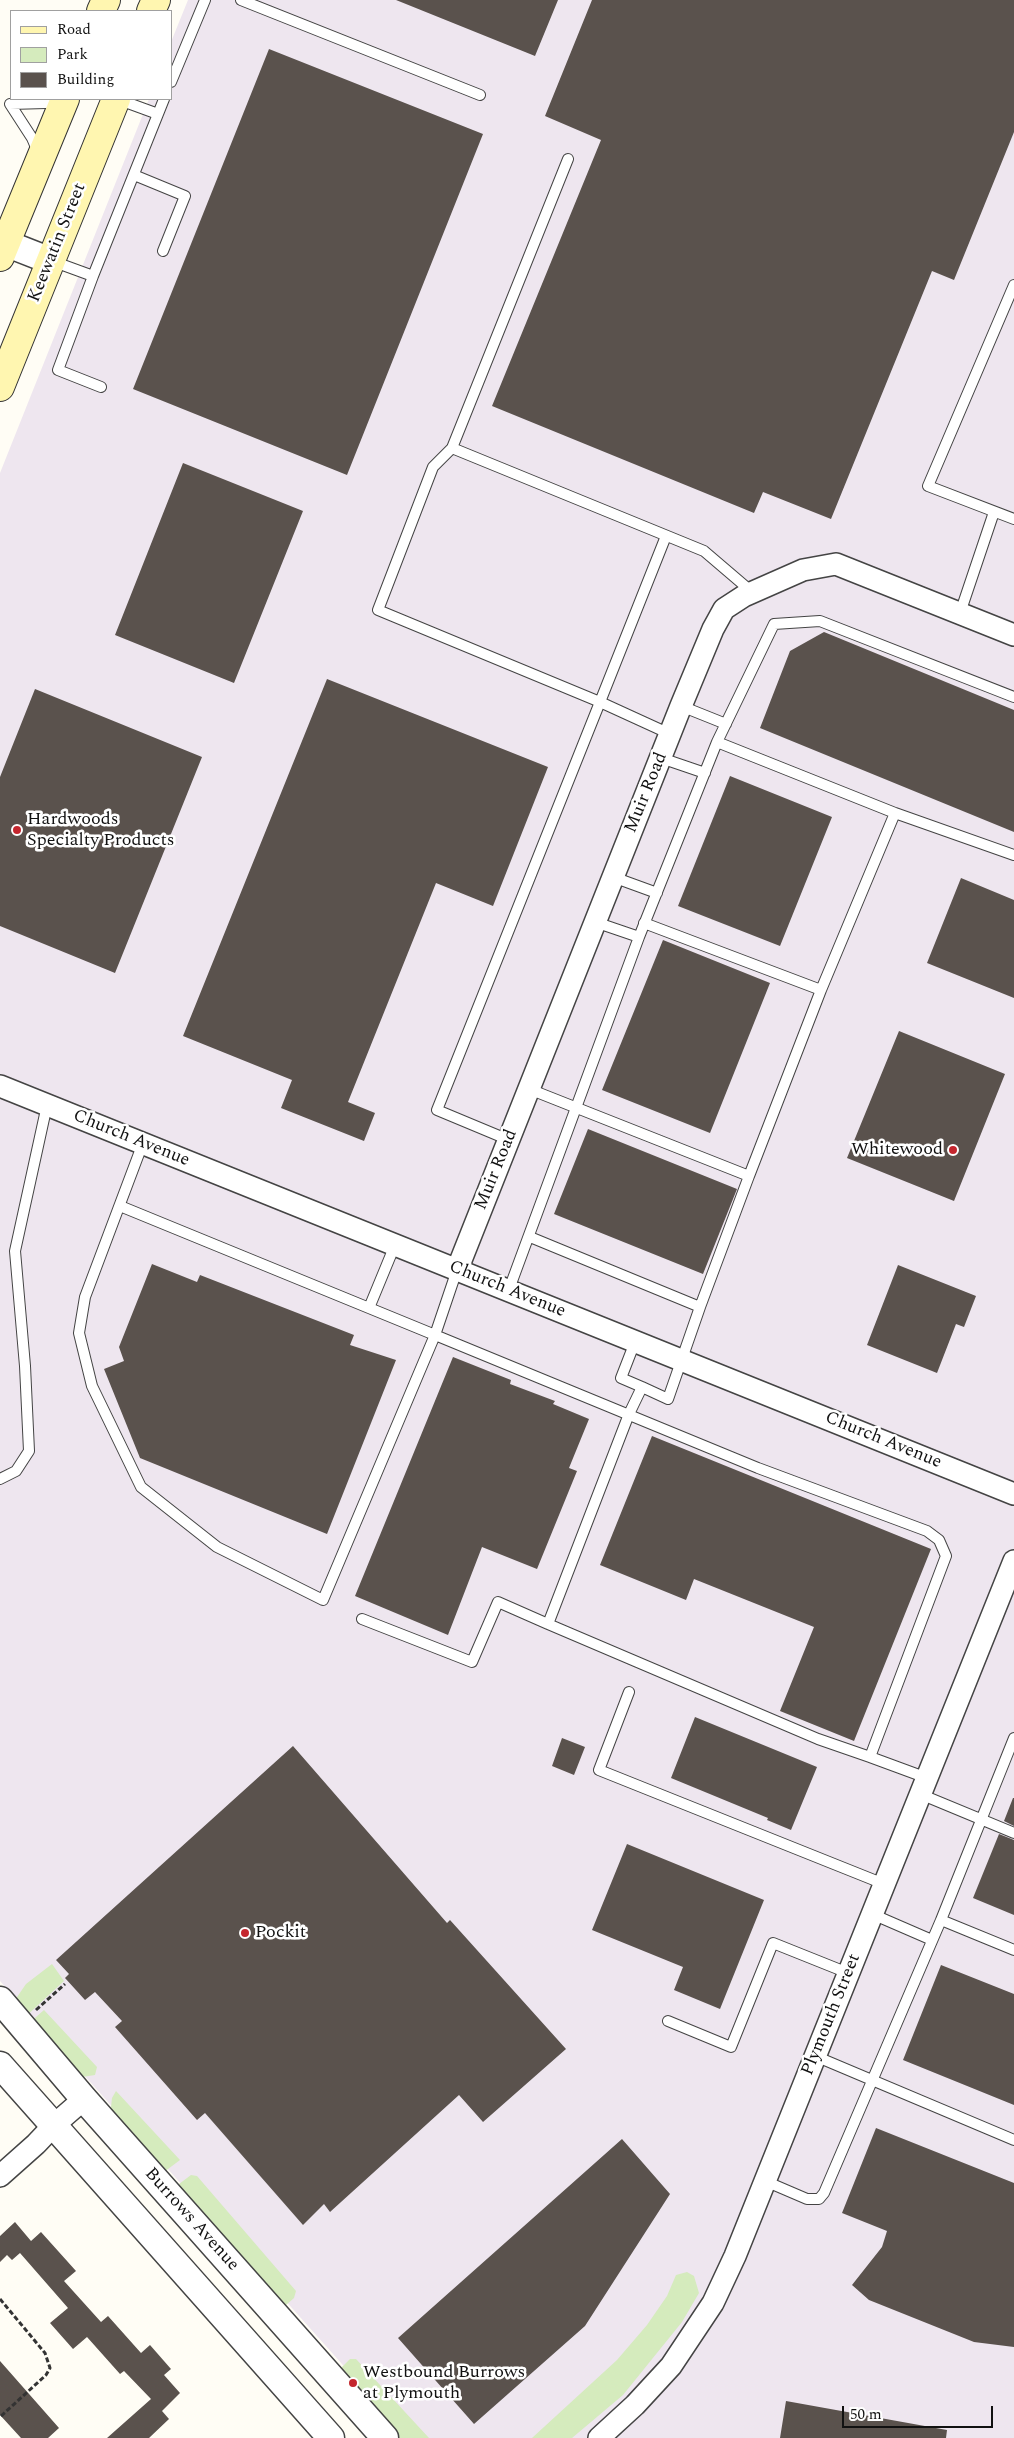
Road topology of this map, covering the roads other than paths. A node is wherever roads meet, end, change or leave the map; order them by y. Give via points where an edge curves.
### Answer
1 (205, 0) edge
2 (241, 0) edge
3 (172, 80) edge
4 (480, 95) dead end
5 (50, 100) edge
6 (65, 100) edge
7 (117, 100) edge
8 (120, 100) edge
9 (164, 100) edge
10 (158, 114) junction
11 (41, 158) junction
12 (568, 159) dead end
13 (134, 175) junction
14 (2, 247) edge
15 (163, 251) dead end
16 (51, 261) junction
17 (93, 276) junction
18 (1014, 285) edge
19 (0, 387) edge
20 (101, 387) dead end
21 (452, 448) junction
22 (994, 512) junction
23 (1014, 519) edge
24 (666, 536) junction
25 (752, 592) junction
26 (960, 613) junction
27 (1014, 635) edge
28 (1014, 697) edge
29 (600, 702) junction
30 (682, 706) junction
31 (726, 724) junction
32 (670, 734) junction
33 (717, 742) junction
34 (661, 758) junction
35 (706, 773) junction
36 (895, 813) junction
37 (1014, 855) edge
38 (613, 877) junction
39 (657, 893) junction
40 (596, 922) junction
41 (644, 923) junction
42 (639, 937) junction
43 (821, 990) junction
44 (0, 1086) edge
45 (529, 1089) junction
46 (47, 1105) junction
47 (576, 1106) junction
48 (509, 1140) junction
49 (143, 1144) junction
50 (749, 1176) junction
51 (120, 1206) junction
52 (530, 1237) junction
53 (395, 1245) junction
54 (457, 1270) junction
55 (508, 1292) junction
56 (700, 1307) junction
57 (369, 1308) junction
58 (435, 1334) junction
59 (635, 1342) junction
60 (681, 1360) junction
61 (642, 1388) junction
62 (629, 1414) junction
63 (0, 1479) edge
64 (1014, 1494) edge
65 (1014, 1561) edge
66 (362, 1619) dead end
67 (548, 1624) junction
68 (629, 1692) dead end
69 (1014, 1738) edge
70 (870, 1757) junction
71 (923, 1786) junction
72 (981, 1819) junction
73 (1014, 1833) edge
74 (884, 1884) junction
75 (872, 1914) junction
76 (940, 1920) junction
77 (932, 1940) junction
78 (1014, 1950) edge
79 (848, 1973) junction
80 (0, 2000) edge
81 (668, 2021) dead end
82 (815, 2056) junction
83 (0, 2065) edge
84 (873, 2080) junction
85 (84, 2099) junction
86 (54, 2125) junction
87 (1014, 2140) edge
88 (0, 2176) edge
89 (765, 2180) junction
90 (332, 2438) edge
91 (384, 2438) edge
92 (599, 2438) edge

1 - 3 lane
2 - 4 lane
5 - 11 lane via 46,103 10,104
6 - 11 main road
7 - 16 main road, Keewatin Street
8 - 10 lane
9 - 10 lane
10 - 13 lane
11 - 14 main road
12 - 21 lane
13 - 15 lane via 186,196
13 - 17 lane
14 - 16 street
16 - 17 lane
16 - 19 main road, Keewatin Street
17 - 20 lane via 58,370
18 - 22 lane via 928,486
21 - 24 lane
21 - 29 lane via 433,467 378,610
22 - 23 lane
22 - 26 lane
24 - 25 lane via 704,551
24 - 29 lane
25 - 26 street, Muir Road via 803,570 836,564
25 - 30 street, Muir Road via 724,609
26 - 27 street, Muir Road
28 - 31 lane via 820,620 774,624
29 - 32 lane
29 - 48 lane via 437,1110
30 - 31 lane
30 - 32 street, Muir Road
31 - 33 lane
32 - 34 street, Muir Road
33 - 35 lane
33 - 36 lane
34 - 35 lane
34 - 38 street, Muir Road
35 - 39 lane
36 - 37 lane
36 - 43 lane
38 - 39 lane
38 - 40 street, Muir Road
39 - 41 lane
40 - 42 lane
40 - 45 street, Muir Road
41 - 42 lane
41 - 43 lane
42 - 47 lane
43 - 50 lane
44 - 46 street, Church Avenue
45 - 47 lane
45 - 48 street, Muir Road
46 - 49 street, Church Avenue
46 - 63 lane via 15,1251 29,1451 16,1471
47 - 50 lane
47 - 52 lane
48 - 54 street, Muir Road
49 - 51 lane
49 - 53 street, Church Avenue
50 - 56 lane
51 - 57 lane
51 - 58 lane via 84,1297 78,1334 92,1386 140,1487 217,1547 323,1600
52 - 55 lane
52 - 56 lane
53 - 54 street, Church Avenue
53 - 57 lane
54 - 55 street, Church Avenue
54 - 58 lane
55 - 59 street, Church Avenue
56 - 60 lane
57 - 58 lane
58 - 62 lane
59 - 60 street, Church Avenue
59 - 61 lane via 621,1378
60 - 61 lane via 668,1399
60 - 64 street, Church Avenue
61 - 62 lane
62 - 67 lane
62 - 70 lane via 758,1468 927,1531 938,1540 946,1556
65 - 71 street, Plymouth Street
66 - 67 lane via 472,1662 498,1602
67 - 70 lane via 818,1739
68 - 74 lane via 600,1770
69 - 72 lane
70 - 71 lane
71 - 72 lane
71 - 74 street, Plymouth Street
72 - 73 lane
72 - 76 lane
74 - 75 street, Plymouth Street
75 - 77 lane
75 - 79 street, Plymouth Street
76 - 77 lane
76 - 78 lane
77 - 84 lane
79 - 81 lane via 773,1943 731,2046
79 - 82 street, Plymouth Street
80 - 85 street, Burrows Avenue
82 - 84 lane
82 - 89 street, Plymouth Street
83 - 86 street
84 - 87 lane
84 - 89 lane via 819,2199 807,2199
85 - 86 street
85 - 91 street, Burrows Avenue
86 - 88 street
86 - 90 street
89 - 92 street, Plymouth Street via 713,2304 671,2366

